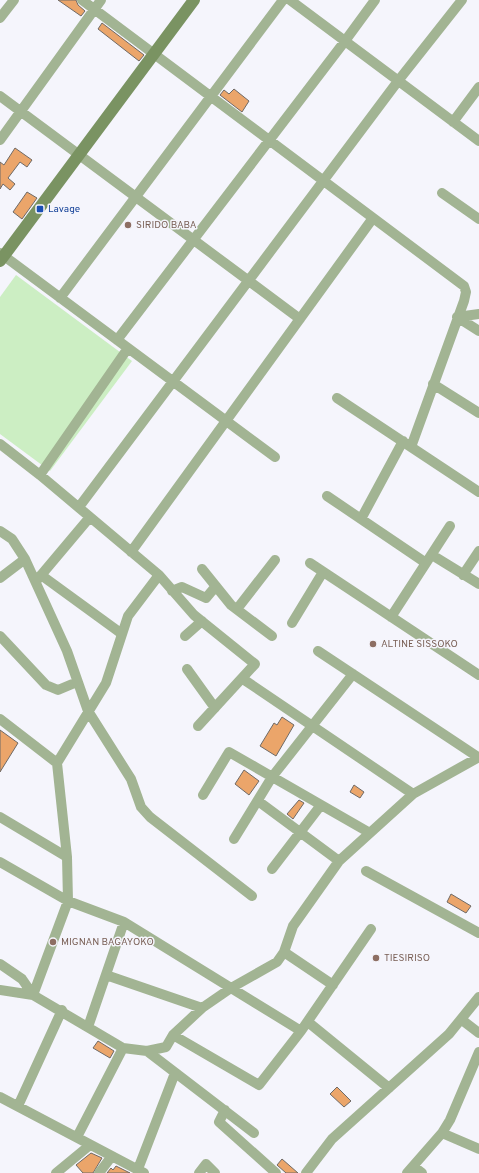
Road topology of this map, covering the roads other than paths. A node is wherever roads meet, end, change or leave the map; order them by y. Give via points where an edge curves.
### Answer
1 (14, 0) edge
2 (82, 0) edge
3 (101, 0) edge
4 (194, 0) edge
5 (283, 0) edge
6 (290, 0) edge
7 (375, 0) edge
8 (462, 0) edge
9 (94, 9) junction
10 (0, 18) edge
11 (345, 41) junction
12 (154, 54) junction
13 (398, 81) junction
14 (479, 87) edge
15 (0, 96) edge
16 (211, 96) junction
17 (21, 112) junction
18 (453, 122) junction
19 (0, 140) edge
20 (270, 140) junction
21 (479, 141) edge
22 (79, 155) junction
23 (324, 181) junction
24 (442, 193) dead end
25 (136, 197) junction
26 (373, 218) junction
27 (479, 219) edge
28 (194, 240) junction
29 (1, 257) edge
30 (249, 281) junction
31 (60, 298) junction
32 (479, 314) edge
33 (457, 317) junction
34 (300, 319) junction
35 (479, 331) edge
36 (117, 340) junction
37 (128, 348) junction
38 (173, 382) junction
39 (433, 384) junction
40 (338, 398) dead end
41 (479, 414) edge
42 (226, 421) junction
43 (0, 444) edge
44 (407, 444) junction
45 (275, 457) dead end
46 (40, 474) junction
47 (479, 492) edge
48 (327, 496) dead end
49 (79, 507) junction
50 (90, 517) junction
51 (361, 519) junction
52 (450, 526) dead end
53 (0, 531) edge
54 (479, 551) edge
55 (131, 552) junction
56 (25, 559) junction
57 (429, 559) junction
58 (275, 560) dead end
59 (310, 563) dead end
60 (202, 569) dead end
61 (323, 572) junction
62 (463, 574) junction
63 (158, 576) junction
64 (0, 578) edge
65 (38, 578) junction
66 (479, 584) edge
67 (216, 586) junction
68 (172, 591) junction
69 (237, 609) junction
70 (391, 617) junction
71 (202, 621) junction
72 (292, 623) dead end
73 (122, 634) junction
74 (0, 636) edge
75 (184, 636) dead end
76 (272, 636) dead end
77 (318, 650) dead end
78 (187, 669) dead end
79 (353, 674) junction
80 (479, 675) edge
81 (242, 679) junction
82 (77, 682) junction
83 (215, 708) junction
84 (88, 711) junction
85 (0, 719) edge
86 (198, 726) dead end
87 (312, 726) junction
88 (478, 757) edge
89 (57, 762) junction
90 (272, 777) junction
91 (413, 794) junction
92 (203, 795) dead end
93 (258, 801) junction
94 (321, 805) junction
95 (0, 817) edge
96 (300, 832) junction
97 (370, 833) junction
98 (234, 839) dead end
99 (67, 857) junction
100 (339, 861) junction
101 (0, 862) edge
102 (272, 869) dead end
103 (366, 871) dead end
104 (252, 896) dead end
105 (68, 901) junction
106 (124, 922) junction
107 (371, 929) dead end
108 (479, 933) edge
109 (284, 952) junction
110 (0, 964) edge
111 (106, 975) junction
112 (333, 985) junction
113 (232, 988) junction
114 (0, 990) edge
115 (34, 995) junction
116 (479, 997) edge
117 (202, 1008) junction
118 (62, 1010) junction
119 (462, 1020) junction
120 (308, 1022) junction
121 (88, 1027) junction
122 (301, 1032) junction
123 (479, 1033) edge
124 (173, 1035) junction
125 (123, 1048) junction
126 (147, 1051) junction
127 (479, 1052) edge
128 (175, 1073) junction
129 (389, 1088) junction
130 (0, 1097) edge
131 (18, 1106) junction
132 (225, 1110) junction
133 (254, 1133) dead end
134 (442, 1133) junction
135 (76, 1137) junction
136 (90, 1144) junction
137 (479, 1149) edge
138 (112, 1156) junction
139 (410, 1170) edge
140 (141, 1171) edge
141 (56, 1173) edge
142 (100, 1173) edge
143 (199, 1173) edge
144 (215, 1173) edge
145 (276, 1173) edge
146 (306, 1173) edge
147 (422, 1173) edge

1 - 10 street
2 - 9 street
3 - 9 street
4 - 12 street
5 - 16 street
6 - 11 street
7 - 11 street
8 - 13 street
9 - 12 street
9 - 17 street
11 - 13 street
11 - 20 street
12 - 16 street
12 - 22 street
13 - 18 street
13 - 23 street
14 - 18 street
15 - 17 street
16 - 20 street
16 - 25 street
17 - 19 street
17 - 22 street
18 - 21 street
20 - 23 street
20 - 28 street
22 - 25 street
22 - 29 street
23 - 26 street
23 - 30 street
24 - 27 street
25 - 28 street
25 - 31 street
26 - 33 street via 464,286 466,292
26 - 34 street
28 - 30 street
28 - 36 street
29 - 31 street
30 - 34 street
30 - 38 street
31 - 36 street
32 - 33 street
33 - 35 street
33 - 39 street
34 - 42 street
36 - 37 street
37 - 38 street
37 - 46 street
38 - 42 street
38 - 49 street
39 - 41 street
39 - 44 street
40 - 44 street
42 - 45 street
42 - 55 street
43 - 46 street
44 - 47 street
44 - 51 street
46 - 49 street
48 - 51 street
49 - 50 street
50 - 55 street
50 - 65 street
51 - 57 street
52 - 57 street
53 - 56 street via 12,539
54 - 62 street
55 - 63 street
56 - 64 street
56 - 65 street
57 - 62 street
57 - 70 street
58 - 69 street
59 - 61 street
60 - 67 street
61 - 70 street
61 - 72 street
62 - 66 street
63 - 68 street
63 - 73 street via 128,616
65 - 73 street
65 - 82 street
67 - 68 street via 206,598 182,587
67 - 69 street
68 - 71 street
69 - 76 street
70 - 80 street
71 - 75 street
71 - 81 street via 255,664
73 - 84 street via 106,683
74 - 82 street via 46,685 58,690
77 - 79 street
78 - 83 street
79 - 87 street
79 - 88 street
81 - 83 street
81 - 87 street
82 - 84 street
83 - 86 street
84 - 89 street
84 - 104 street via 131,779 145,812
85 - 89 street
87 - 90 street
87 - 91 street
88 - 91 street
89 - 99 street
90 - 92 street via 229,752
90 - 93 street
90 - 94 street
91 - 97 street
93 - 96 street
93 - 98 street
94 - 96 street
94 - 97 street
95 - 99 street
96 - 100 street
96 - 102 street
97 - 100 street
99 - 105 street
100 - 109 street via 293,926
101 - 105 street
103 - 108 street
105 - 106 street
105 - 115 street
106 - 111 street
106 - 113 street
107 - 112 street
109 - 112 street
109 - 113 street via 277,962
110 - 115 street via 22,979
111 - 117 street
111 - 121 street
112 - 120 street
113 - 117 street
113 - 122 street
114 - 115 street
115 - 118 street
116 - 119 street
117 - 124 street
118 - 121 street
118 - 131 street
119 - 123 street
119 - 129 street via 450,1034
120 - 122 street
120 - 129 street
121 - 125 street
122 - 124 street via 259,1085
124 - 126 street via 166,1047
125 - 126 street
125 - 135 street
126 - 128 street
127 - 134 street
128 - 132 street
128 - 140 street
129 - 146 street via 332,1138
130 - 131 street
131 - 135 street
132 - 133 street
132 - 145 street via 219,1122
134 - 137 street
134 - 139 street
135 - 136 street
136 - 138 street
136 - 141 street
138 - 140 street
138 - 142 street
139 - 147 street
143 - 144 street via 206,1164

